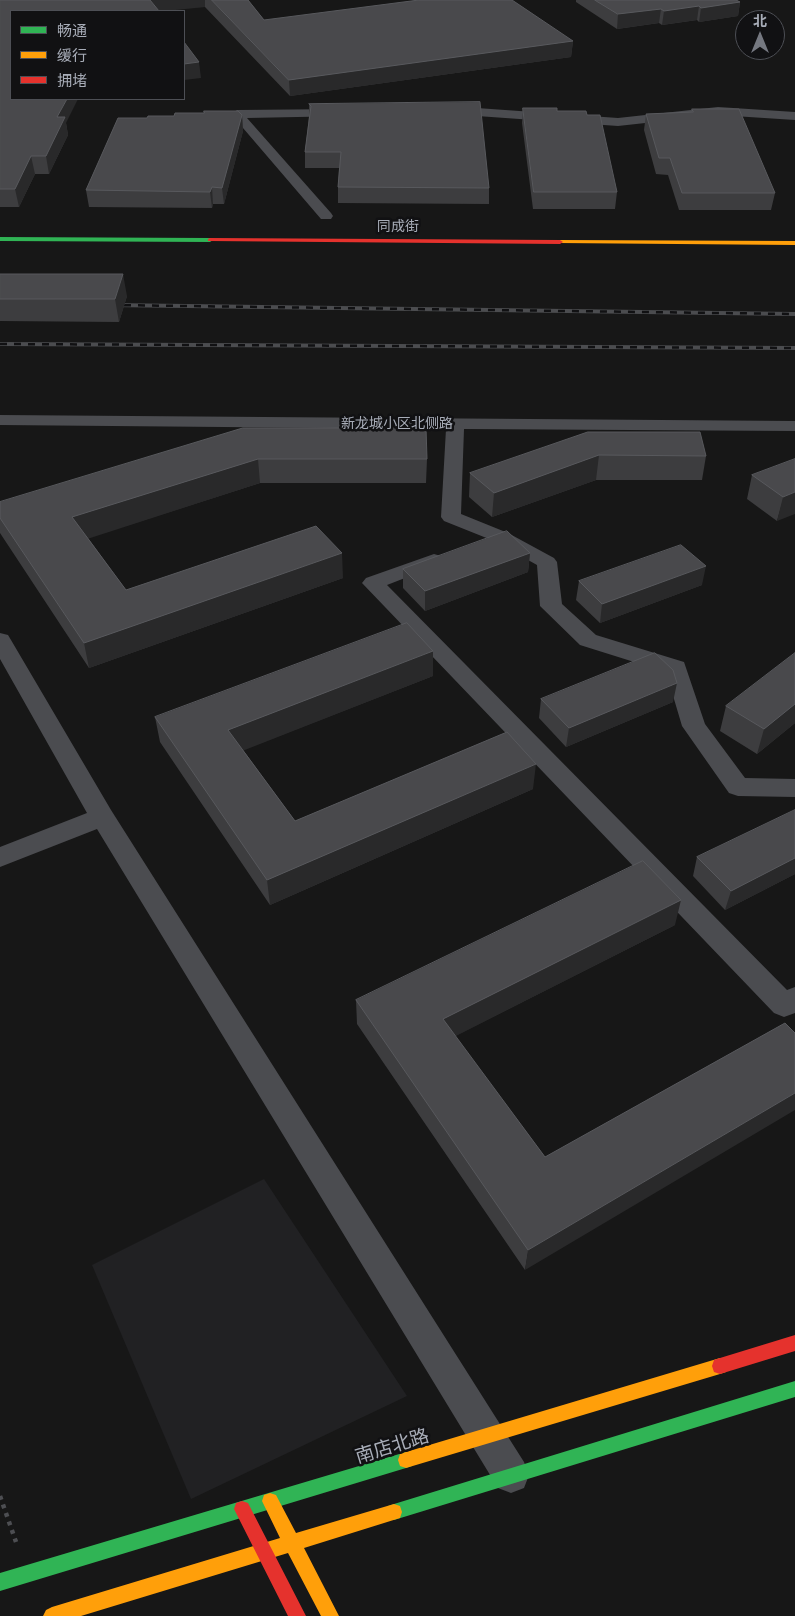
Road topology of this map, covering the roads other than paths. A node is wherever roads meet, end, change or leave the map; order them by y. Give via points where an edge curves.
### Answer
1 (437, 112) edge
2 (357, 113) edge
3 (795, 116) edge
4 (326, 216) dead end
5 (0, 239) edge
6 (795, 243) edge
7 (0, 247) edge
8 (795, 252) edge
9 (0, 420) edge
10 (455, 423) junction
11 (795, 426) edge
12 (498, 536) junction
13 (0, 640) edge
14 (795, 788) edge
15 (102, 817) junction
16 (0, 857) edge
17 (791, 1009) edge
18 (795, 1343) edge
19 (795, 1389) edge
20 (486, 1436) junction
21 (511, 1475) junction
22 (270, 1501) junction
23 (242, 1509) junction
24 (292, 1542) junction
25 (264, 1551) junction
26 (0, 1582) edge
27 (52, 1616) edge
28 (297, 1616) edge
29 (330, 1616) edge

1 - 3 street via 618,122 718,111
2 - 4 street via 237,114
5 - 6 main road, 同成街
7 - 8 main road, 同成街
9 - 10 street, 新龙城小区北侧路
10 - 11 street, 新龙城小区北侧路
10 - 12 street via 450,517
12 - 14 street via 547,562 551,606 588,640 676,667 694,726 738,787
12 - 17 street via 373,583
13 - 15 street
15 - 16 street
15 - 20 street
18 - 20 main road, 南店北路
19 - 21 main road
20 - 21 street
20 - 22 main road, 南店北路
21 - 24 main road
22 - 23 main road, 南店北路
22 - 24 main road
23 - 25 main road
23 - 26 main road, 南店北路
24 - 25 main road
24 - 29 main road
25 - 27 main road
25 - 28 main road

